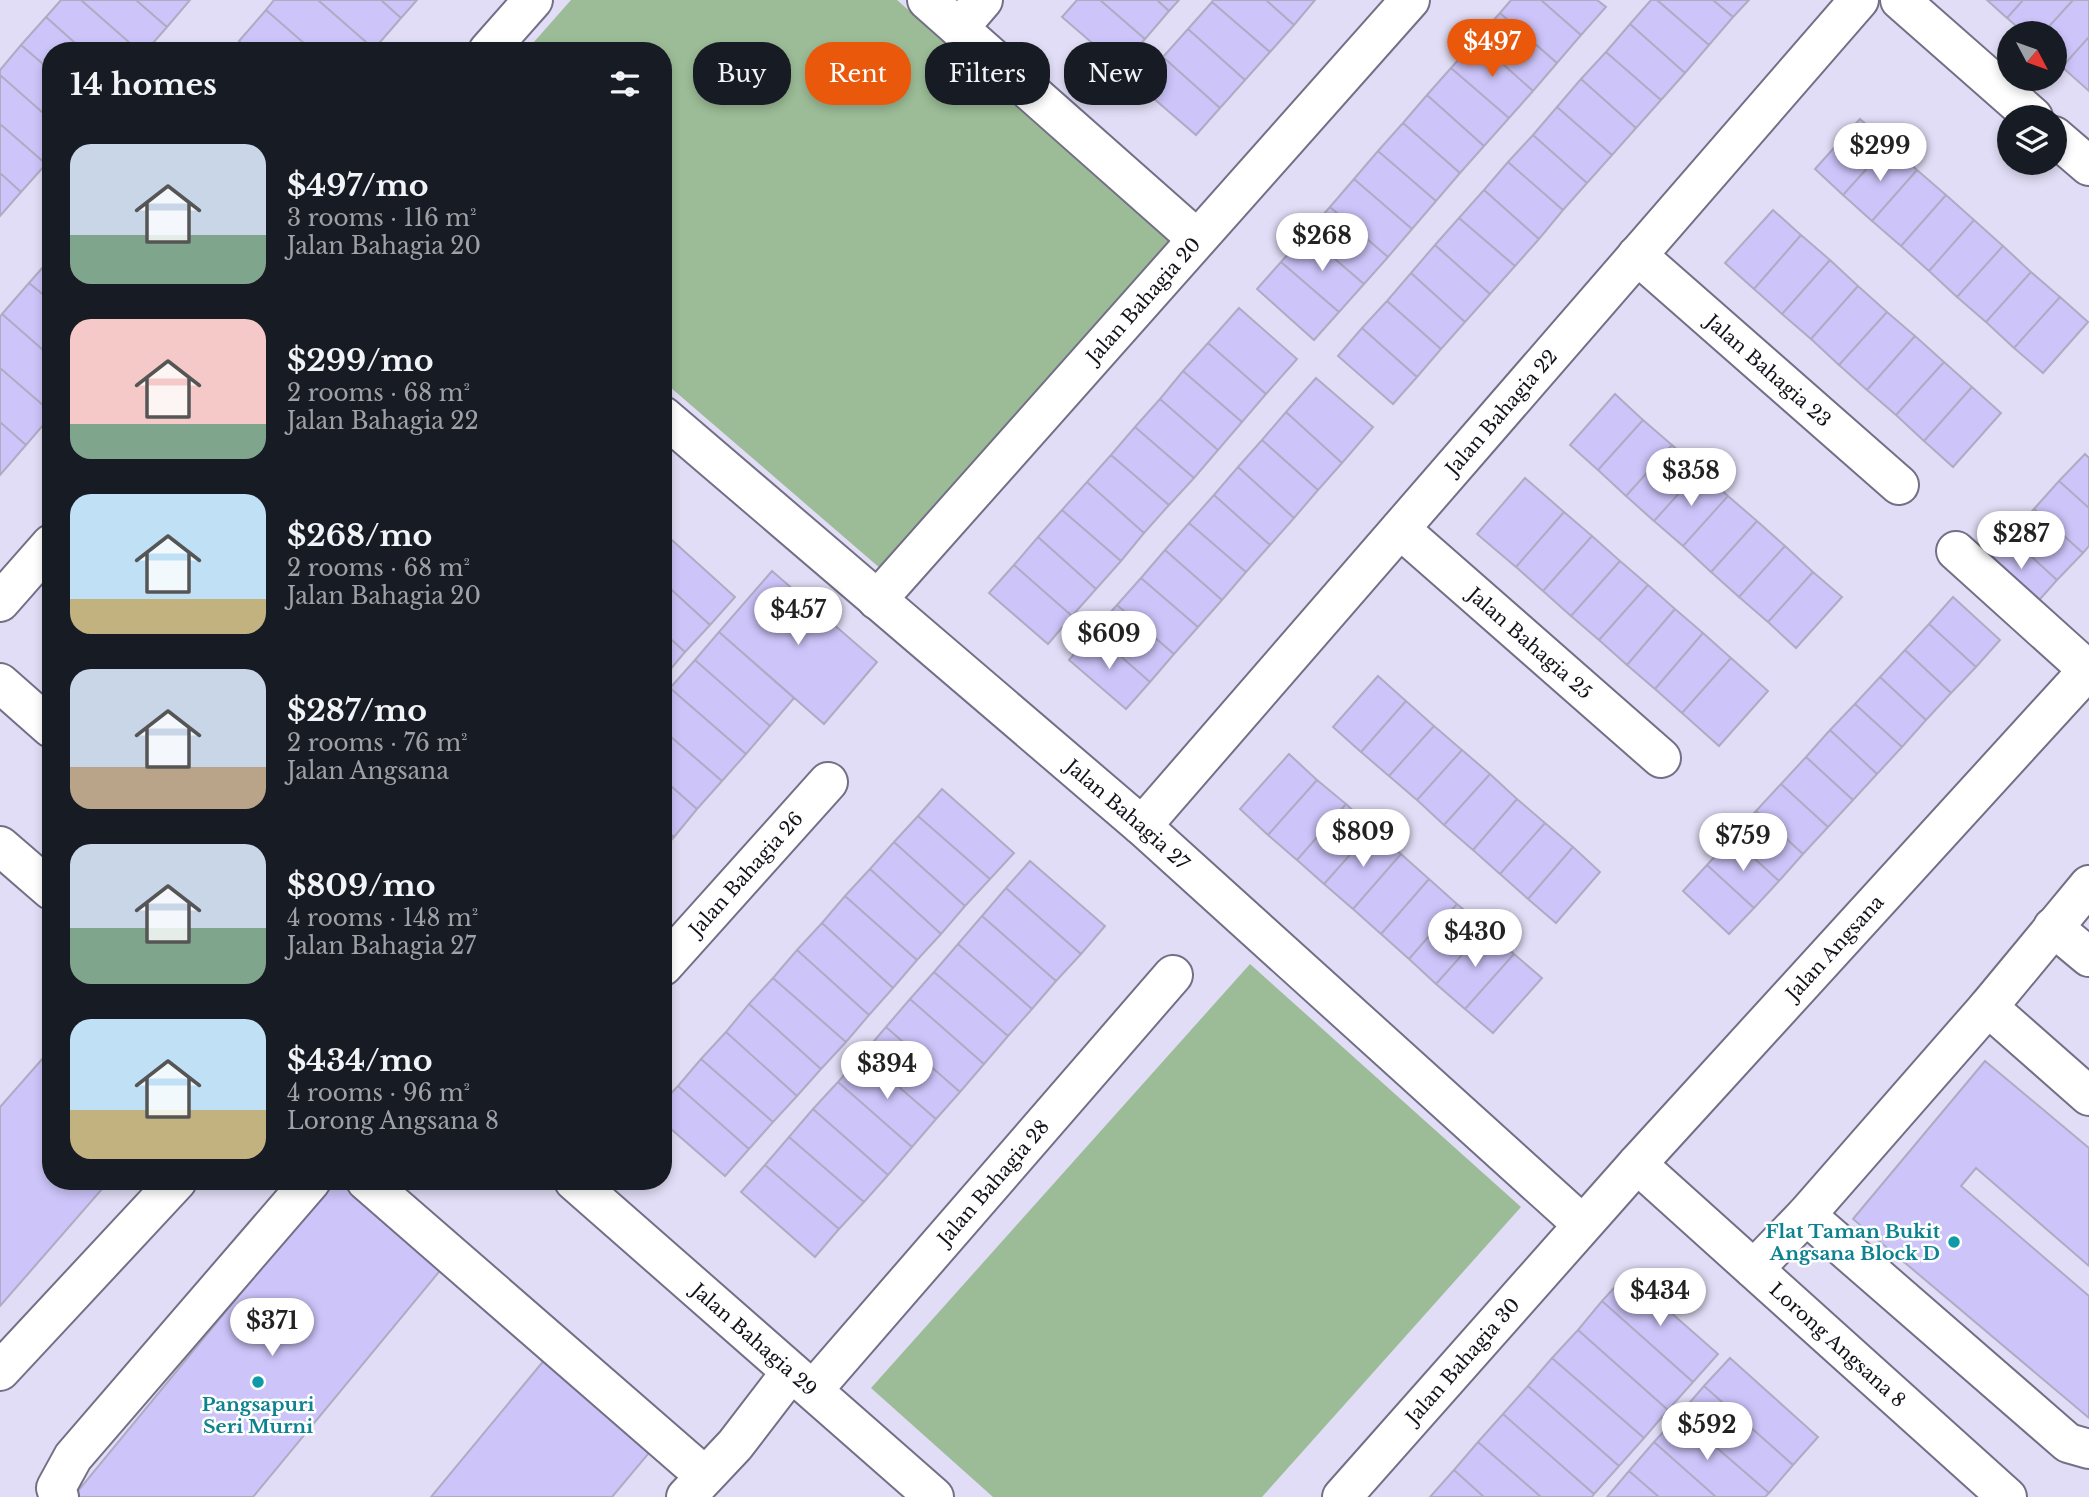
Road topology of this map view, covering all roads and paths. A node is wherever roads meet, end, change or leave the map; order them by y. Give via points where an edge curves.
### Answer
1 (533, 0) edge
2 (927, 0) edge
3 (1410, 0) edge
4 (1859, 0) edge
5 (1900, 0) edge
6 (971, 14) edge
7 (496, 42) edge
8 (2019, 105) edge
9 (2067, 147) edge
10 (2089, 166) edge
11 (1197, 239) junction
12 (1637, 254) junction
13 (672, 424) edge
14 (1899, 485) dead end
15 (1399, 529) junction
16 (1956, 551) dead end
17 (42, 554) edge
18 (877, 600) junction
19 (0, 602) edge
20 (2089, 670) edge
21 (0, 683) edge
22 (42, 720) edge
23 (1661, 758) dead end
24 (828, 782) dead end
25 (1142, 825) junction
26 (0, 846) edge
27 (42, 882) edge
28 (2089, 885) edge
29 (2053, 927) junction
30 (672, 956) edge
31 (2089, 957) edge
32 (1173, 975) dead end
33 (1988, 1007) junction
34 (2089, 1096) edge
35 (1637, 1164) junction
36 (169, 1190) edge
37 (303, 1190) edge
38 (376, 1190) edge
39 (584, 1190) edge
40 (1806, 1215) junction
41 (1582, 1224) junction
42 (1754, 1269) junction
43 (0, 1371) edge
44 (802, 1381) junction
45 (2089, 1449) edge
46 (695, 1487) edge
47 (59, 1497) edge
48 (934, 1497) edge
49 (1342, 1497) edge
50 (2007, 1497) edge

1 - 7 street
2 - 6 street
3 - 11 street, Jalan Bahagia 20
4 - 12 street, Jalan Bahagia 22
5 - 8 street
6 - 11 street
9 - 10 street
11 - 18 street, Jalan Bahagia 20
12 - 14 street, Jalan Bahagia 23
12 - 15 street, Jalan Bahagia 22
13 - 18 street, Jalan Bahagia 27
15 - 23 street, Jalan Bahagia 25
15 - 25 street, Jalan Bahagia 22
16 - 20 street
17 - 19 street
18 - 25 street, Jalan Bahagia 27
20 - 35 street, Jalan Angsana
21 - 22 street
24 - 30 street, Jalan Bahagia 26
25 - 41 street, Jalan Bahagia 27
26 - 27 street
28 - 29 street
29 - 31 street
29 - 33 street
32 - 44 street, Jalan Bahagia 28
33 - 34 street
33 - 40 street
35 - 41 street, Jalan Angsana
35 - 42 street, Lorong Angsana 8
36 - 43 street
37 - 47 street via 73,1457 56,1488
38 - 46 street
39 - 44 street, Jalan Bahagia 29
40 - 42 street
40 - 45 street via 2068,1443
41 - 49 street, Jalan Bahagia 30
42 - 50 street, Lorong Angsana 8
44 - 46 street, Jalan Bahagia 28
44 - 48 street, Jalan Bahagia 29

